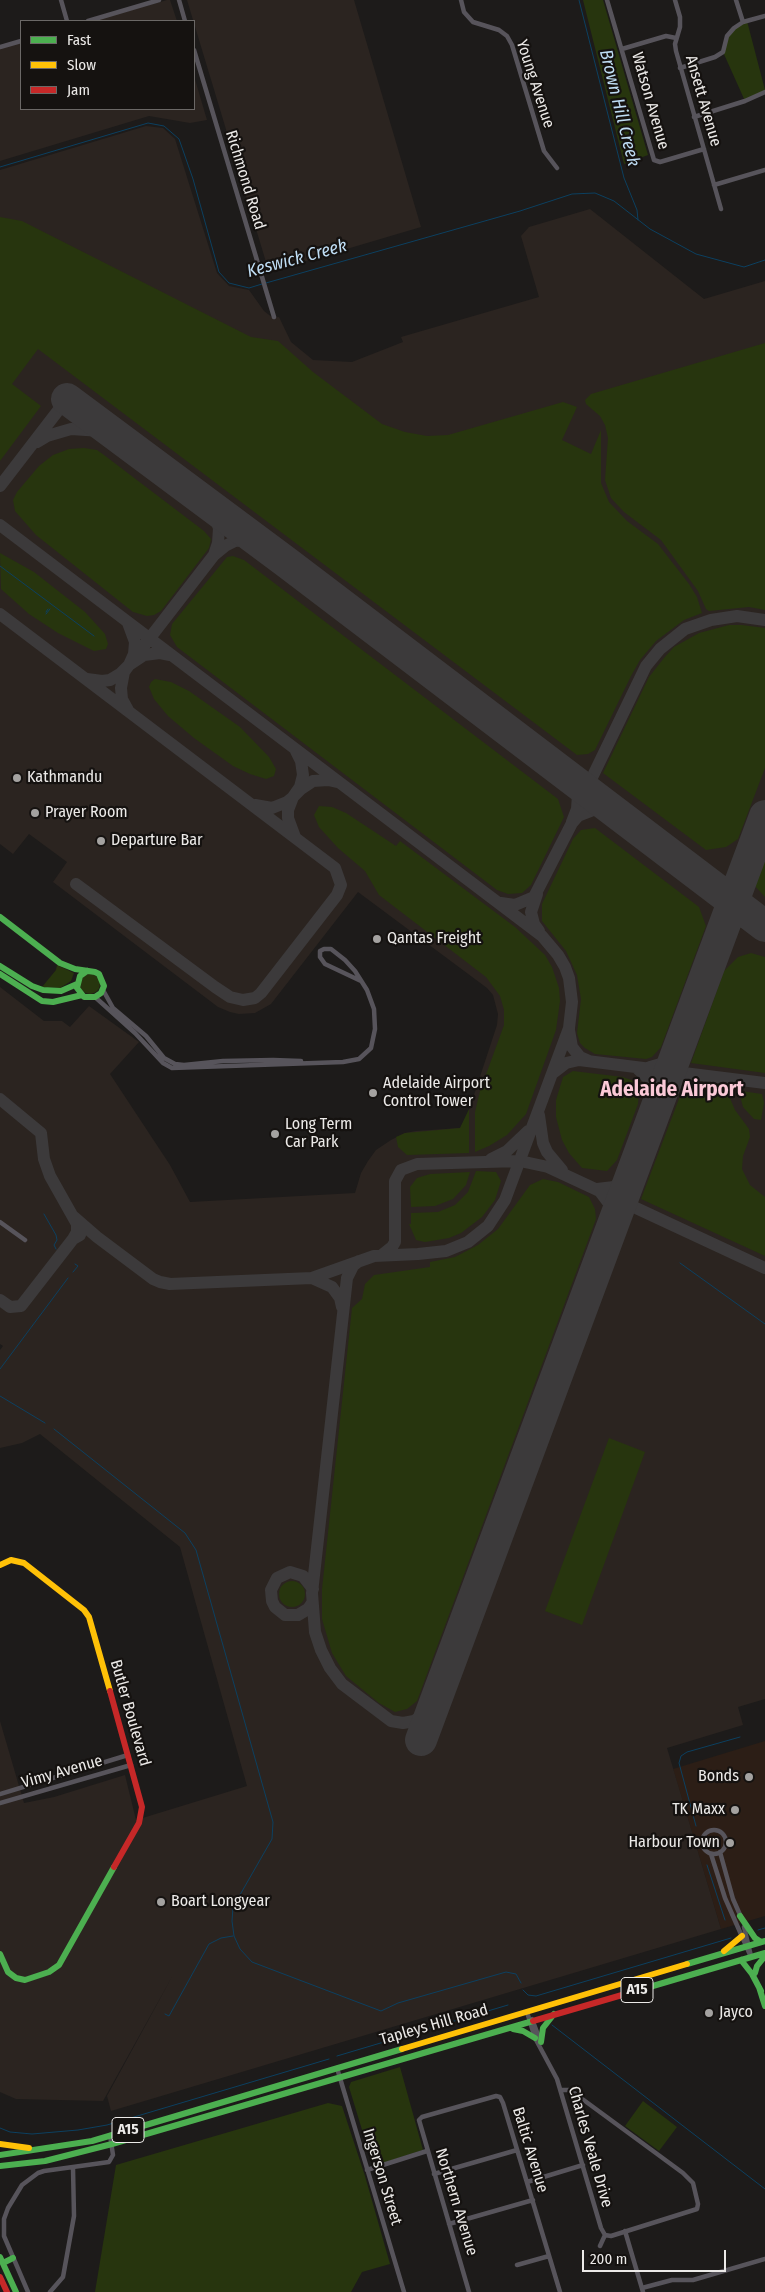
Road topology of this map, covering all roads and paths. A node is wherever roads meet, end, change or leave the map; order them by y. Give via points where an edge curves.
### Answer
1 (61, 0) edge
2 (159, 0) edge
3 (179, 0) edge
4 (461, 0) edge
5 (607, 0) edge
6 (675, 0) edge
7 (736, 0) edge
8 (765, 16) edge
9 (67, 20) edge
10 (91, 20) edge
11 (185, 20) edge
12 (743, 22) junction
13 (676, 38) junction
14 (20, 41) edge
15 (0, 47) edge
16 (622, 49) junction
17 (195, 53) edge
18 (680, 68) junction
19 (765, 92) edge
20 (694, 117) junction
21 (704, 149) junction
22 (557, 168) dead end
23 (765, 170) edge
24 (714, 185) junction
25 (721, 209) dead end
26 (274, 317) dead end
27 (0, 918) edge
28 (0, 966) edge
29 (87, 971) junction
30 (0, 974) edge
31 (361, 981) junction
32 (77, 984) junction
33 (103, 990) junction
34 (82, 995) junction
35 (95, 997) junction
36 (310, 1062) junction
37 (0, 1222) edge
38 (25, 1240) dead end
39 (0, 1565) edge
40 (128, 1756) junction
41 (131, 1765) junction
42 (0, 1794) edge
43 (0, 1803) edge
44 (720, 1852) junction
45 (711, 1854) junction
46 (740, 1916) junction
47 (742, 1936) junction
48 (763, 1942) edge
49 (748, 1947) junction
50 (0, 1954) edge
51 (765, 1954) edge
52 (751, 1957) junction
53 (713, 1958) junction
54 (741, 1960) junction
55 (755, 1973) junction
56 (760, 1991) junction
57 (765, 2006) edge
58 (527, 2012) junction
59 (554, 2014) junction
60 (531, 2021) junction
61 (508, 2028) junction
62 (538, 2040) junction
63 (337, 2068) junction
64 (340, 2078) junction
65 (561, 2090) junction
66 (419, 2120) joint
67 (110, 2135) junction
68 (0, 2144) edge
69 (112, 2144) junction
70 (46, 2149) junction
71 (517, 2150) junction
72 (427, 2151) junction
73 (0, 2155) edge
74 (583, 2165) junction
75 (2, 2167) edge
76 (73, 2168) junction
77 (367, 2170) junction
78 (434, 2174) junction
79 (527, 2182) junction
80 (532, 2200) junction
81 (449, 2224) junction
82 (625, 2231) junction
83 (605, 2235) junction
84 (600, 2246) dead end
85 (549, 2256) junction
86 (13, 2258) junction
87 (1, 2260) edge
88 (765, 2260) edge
89 (517, 2265) dead end
90 (0, 2276) edge
91 (642, 2290) edge
92 (7, 2292) edge
93 (16, 2292) edge
94 (28, 2292) edge
95 (50, 2292) edge
96 (404, 2292) edge
97 (469, 2292) edge
98 (560, 2292) edge

1 - 9 street
2 - 10 street
3 - 11 street
4 - 22 street, Young Avenue via 464,12 473,22 499,30 507,36 544,151
5 - 16 street, Watson Avenue
6 - 13 street, Ansett Avenue via 680,17
7 - 12 street
8 - 12 street
12 - 18 street via 728,36 723,52
13 - 16 street via 666,36
13 - 18 street, Ansett Avenue
14 - 15 street
16 - 21 street, Watson Avenue via 654,160 660,162
17 - 26 street, Richmond Road
18 - 20 street, Ansett Avenue
19 - 20 street
20 - 21 street, Ansett Avenue
21 - 24 street, Ansett Avenue
23 - 24 street
24 - 25 street, Ansett Avenue
27 - 29 main road via 60,963
28 - 32 main road via 44,990 62,991
29 - 32 main road
29 - 33 main road via 99,974 104,981
30 - 34 main road via 42,1001 53,1002
31 - 31 street via 325,964 320,951 328,948 335,952
31 - 36 street via 374,1009 375,1029 371,1048 364,1056 350,1061
32 - 34 main road
33 - 35 main road
33 - 36 street via 113,1008 146,1036 164,1058 175,1064 273,1060
34 - 35 main road
35 - 36 street via 172,1068
37 - 38 street
39 - 40 main road, Butler Boulevard via 11,1560 24,1563 89,1617
40 - 41 main road, Butler Boulevard
40 - 42 street, Vimy Avenue
41 - 43 street, Vimy Avenue
41 - 50 main road, Butler Boulevard via 142,1814 59,1965 25,1980 16,1978 3,1965
44 - 45 street
44 - 45 street via 725,1844 724,1837 711,1831 702,1842
44 - 46 street
45 - 47 street
46 - 48 main road via 755,1938
46 - 49 street
47 - 49 street
47 - 53 main road
48 - 49 main road, Tapleys Hill Road / A15
49 - 52 street
49 - 53 main road, Tapleys Hill Road / A15
51 - 52 main road, Tapleys Hill Road / A15
51 - 55 main road
52 - 54 main road, Tapleys Hill Road / A15
52 - 55 main road
53 - 58 main road, Tapleys Hill Road / A15
54 - 56 main road
54 - 59 main road, Tapleys Hill Road / A15
55 - 56 main road
56 - 57 main road
58 - 60 street, Charles Veale Drive
58 - 63 main road, Tapleys Hill Road / A15
59 - 60 main road, Tapleys Hill Road / A15
59 - 62 main road
60 - 61 main road, Tapleys Hill Road / A15
60 - 62 street, Charles Veale Drive
61 - 62 main road via 523,2030
61 - 64 main road, Tapleys Hill Road / A15
62 - 65 street, Charles Veale Drive
63 - 64 street, Ingerson Street
63 - 67 main road, Tapleys Hill Road / A15
64 - 69 main road, Tapleys Hill Road / A15
64 - 77 street, Ingerson Street
65 - 74 street, Charles Veale Drive
65 - 82 street via 570,2090 692,2183 698,2204 694,2211
66 - 71 street, Baltic Avenue via 496,2096 500,2098
66 - 72 street, Northern Avenue
67 - 69 street
67 - 70 main road, Tapleys Hill Road / A15
68 - 70 main road
69 - 75 main road, Tapleys Hill Road / A15 via 45,2161
69 - 76 street via 112,2160 109,2162
70 - 73 main road, Tapleys Hill Road / A15
71 - 78 street
71 - 79 street, Baltic Avenue
72 - 77 street
72 - 78 street, Northern Avenue
74 - 79 street
74 - 83 street, Charles Veale Drive
76 - 86 street via 54,2169 32,2176 17,2192 4,2219 4,2236
76 - 95 street via 74,2216 63,2277
77 - 96 street, Ingerson Street
78 - 81 street, Northern Avenue
79 - 80 street, Baltic Avenue
80 - 81 street
80 - 85 street, Baltic Avenue
81 - 97 street, Northern Avenue
82 - 83 street
82 - 91 street
83 - 84 street
85 - 89 street
85 - 98 street, Baltic Avenue
86 - 87 main road
86 - 94 street
87 - 93 main road
88 - 91 street via 693,2280 672,2280
90 - 92 main road

